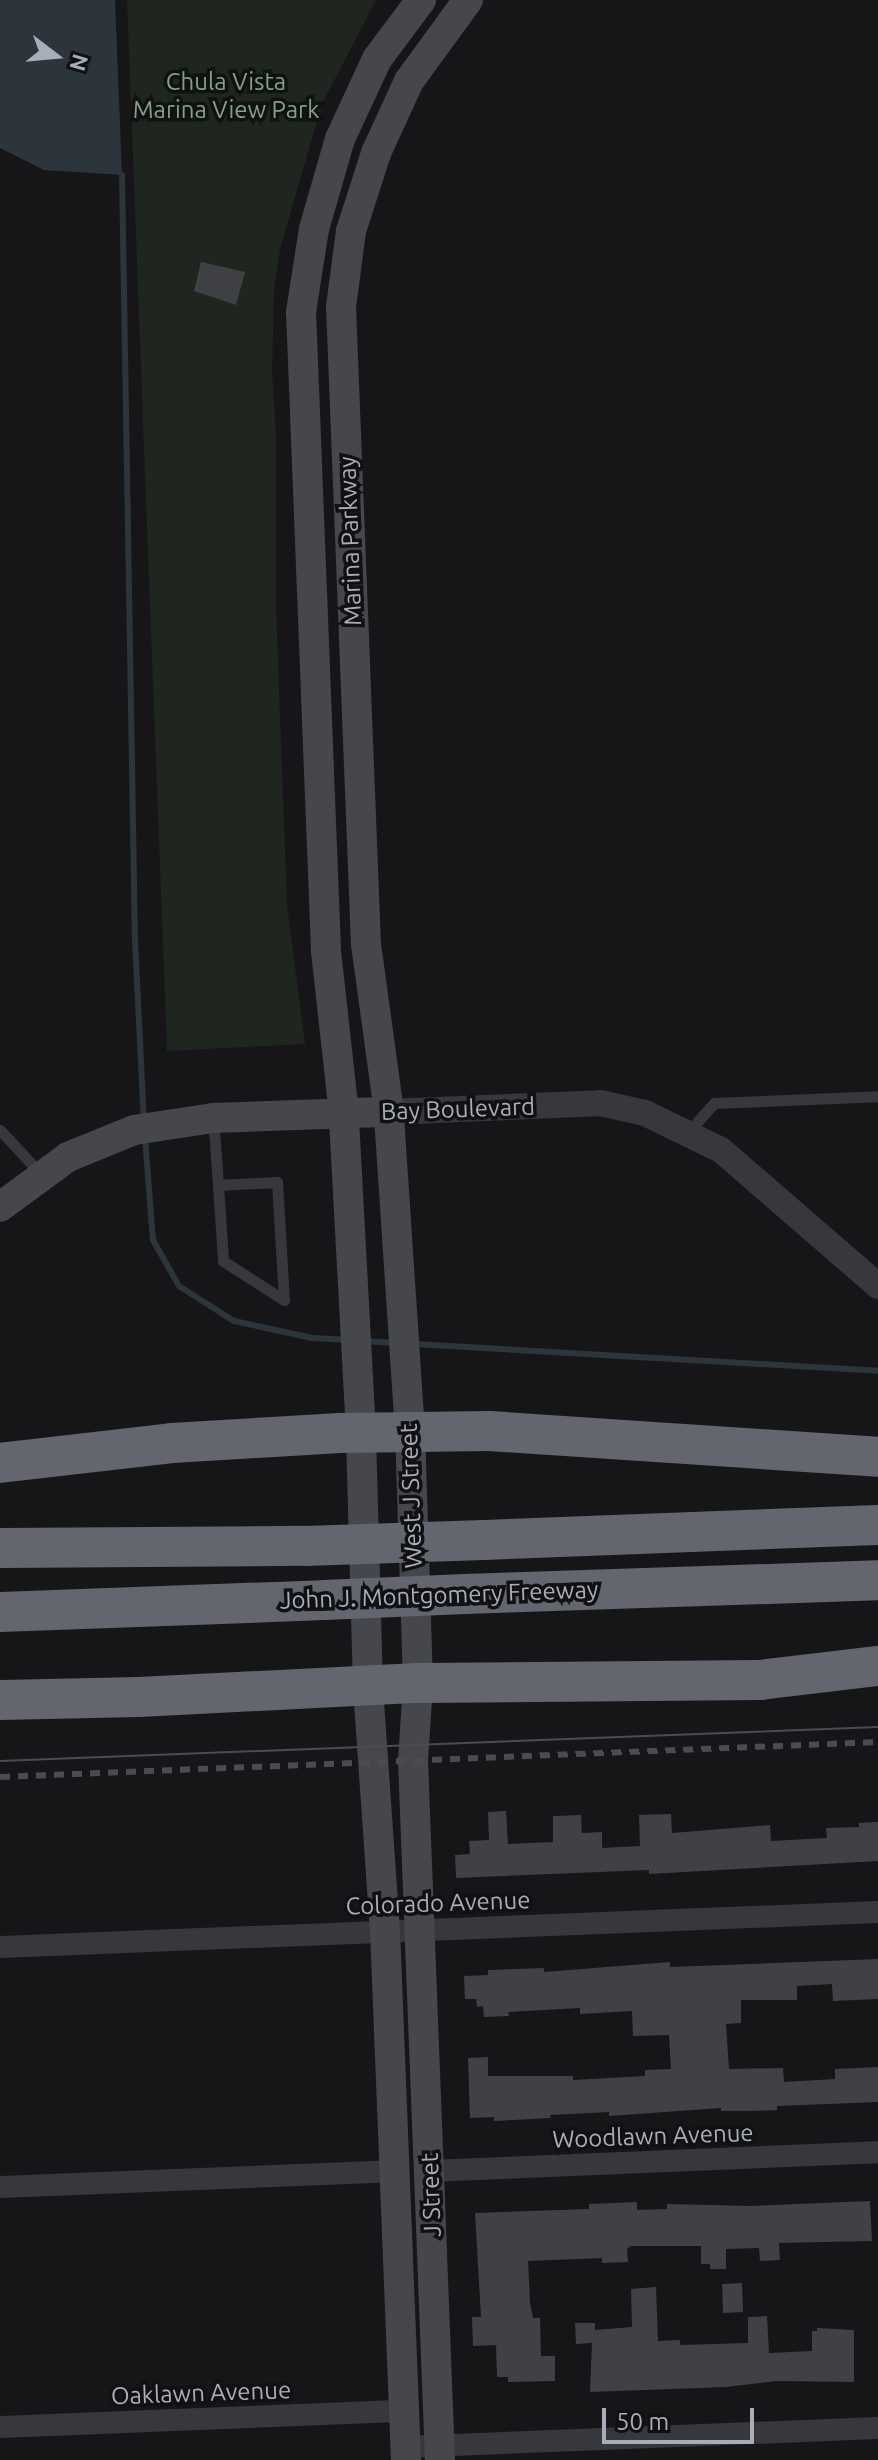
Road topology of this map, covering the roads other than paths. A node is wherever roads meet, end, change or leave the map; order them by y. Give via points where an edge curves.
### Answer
1 (421, 0) edge
2 (468, 0) edge
3 (878, 1096) edge
4 (389, 1112) junction
5 (344, 1114) junction
6 (213, 1118) junction
7 (0, 1130) edge
8 (688, 1132) junction
9 (41, 1174) junction
10 (218, 1185) junction
11 (0, 1207) edge
12 (878, 1286) edge
13 (410, 1432) junction
14 (361, 1433) junction
15 (878, 1457) edge
16 (0, 1463) edge
17 (878, 1525) edge
18 (0, 1548) edge
19 (878, 1580) edge
20 (0, 1612) edge
21 (878, 1666) edge
22 (418, 1683) junction
23 (368, 1687) junction
24 (0, 1700) edge
25 (878, 1912) edge
26 (420, 1929) junction
27 (385, 1931) junction
28 (0, 1947) edge
29 (878, 2152) edge
30 (393, 2171) junction
31 (430, 2171) junction
32 (0, 2187) edge
33 (404, 2411) junction
34 (0, 2427) edge
35 (878, 2428) edge
36 (440, 2452) edge
37 (405, 2453) edge

1 - 5 main road, Marina Parkway via 377,59 340,139 314,229 301,312 326,950
2 - 4 main road, Marina Parkway via 409,81 376,153 351,231 341,307 366,945
3 - 8 lane via 714,1103
4 - 5 main road, Bay Boulevard
4 - 8 street, Bay Boulevard via 600,1103 645,1113
4 - 13 main road, West J Street
5 - 6 main road, Bay Boulevard
5 - 14 main road, West J Street
6 - 9 main road, Bay Boulevard via 134,1130
6 - 10 lane
7 - 9 lane
8 - 12 street, Bay Boulevard via 756,1177
9 - 11 main road, Bay Boulevard
10 - 10 lane via 223,1261 284,1300 277,1182
13 - 14 highway
13 - 15 highway via 489,1431
13 - 22 main road, West J Street
14 - 16 highway via 172,1443
14 - 23 main road, West J Street
17 - 18 highway, bridge via 305,1546
19 - 20 highway, John J. Montgomery Freeway, bridge
21 - 22 highway via 760,1680
22 - 23 highway
22 - 26 main road, West J Street via 413,1761
23 - 24 highway
23 - 27 main road, West J Street
25 - 26 street, Colorado Avenue
26 - 27 street, Colorado Avenue
26 - 31 main road, J Street
27 - 28 street, Colorado Avenue
27 - 30 main road, J Street
29 - 31 street, Woodlawn Avenue
30 - 32 street
30 - 33 main road, J Street
31 - 36 main road, J Street
33 - 34 street, Oaklawn Avenue
33 - 37 main road, J Street
35 - 36 street
36 - 37 street

